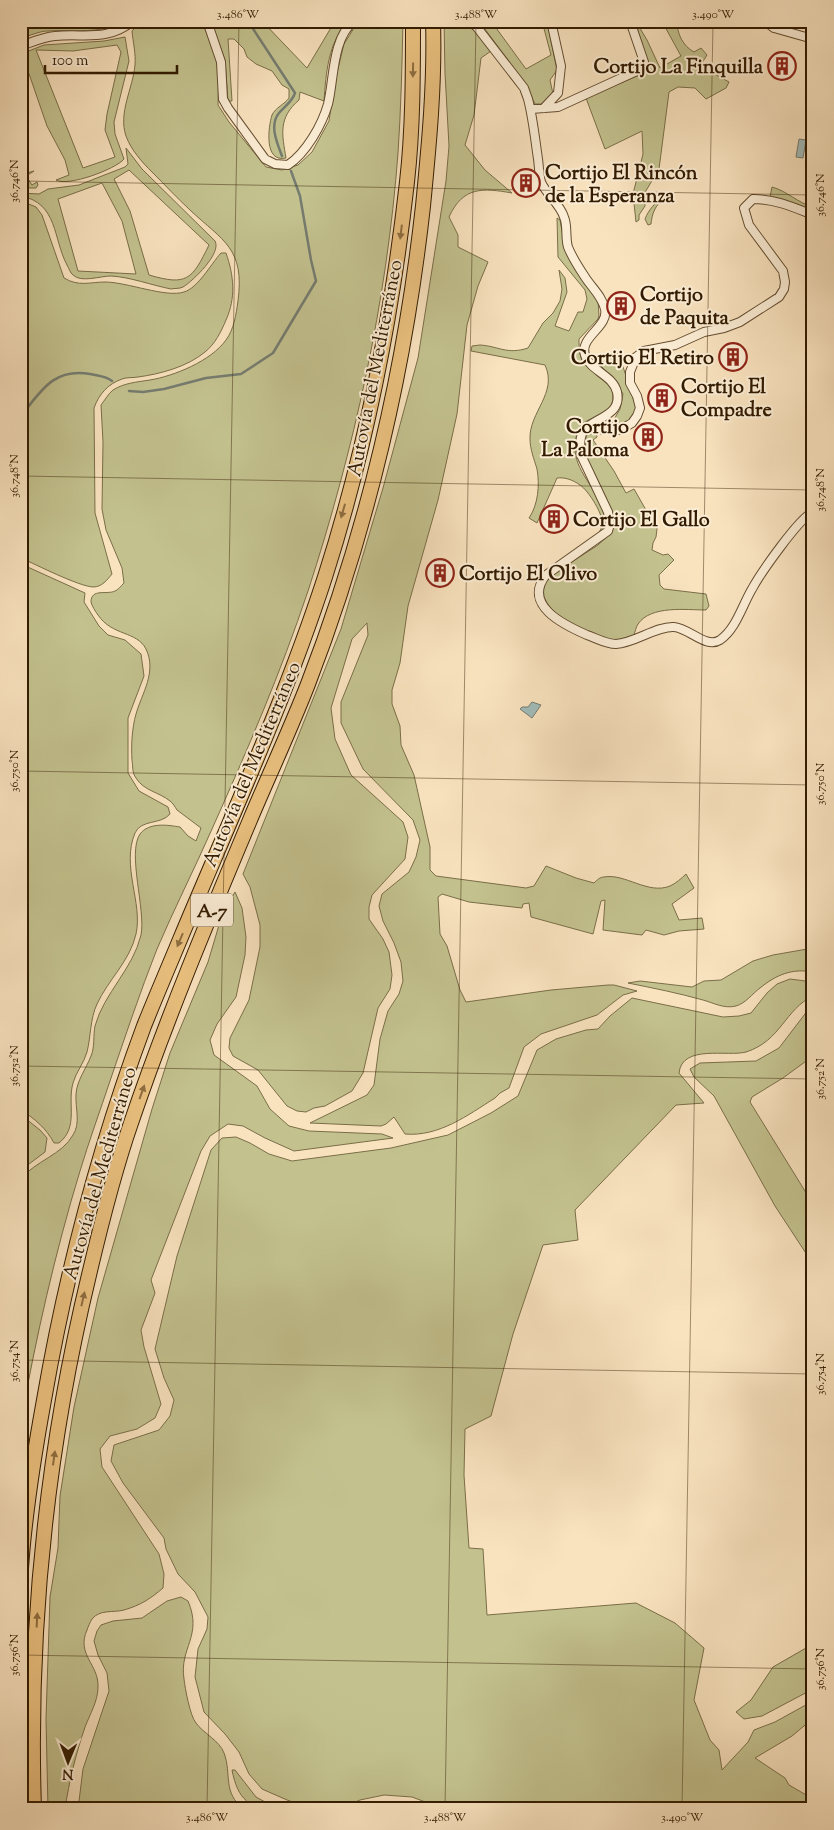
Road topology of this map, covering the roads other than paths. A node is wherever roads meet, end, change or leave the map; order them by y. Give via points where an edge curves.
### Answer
1 (133, 21) edge
2 (207, 21) edge
3 (354, 21) edge
4 (414, 21) edge
5 (432, 21) edge
6 (470, 21) edge
7 (551, 21) edge
8 (630, 21) edge
9 (765, 21) edge
10 (813, 39) edge
11 (21, 46) edge
12 (544, 108) junction
13 (531, 109) junction
14 (813, 215) edge
15 (586, 429) junction
16 (813, 512) edge
17 (21, 1568) edge
18 (34, 1809) edge

1 - 11 street via 125,28 105,35 55,36
2 - 3 street via 221,62 223,99 228,108 266,159 288,165 305,150 324,115 341,39
4 -> 17 highway, Autovía del Mediterráneo / A-7 via 407,179 385,337 365,435 325,576 298,652 145,1024 96,1171 50,1362 34,1454
18 -> 5 highway, Autovía del Mediterráneo / A-7 via 38,1601 46,1511 77,1325 102,1219 130,1126 192,959 308,682 343,582 370,489 392,400 418,244 432,104
6 - 13 street via 524,88
7 - 12 street via 560,66 558,92
8 - 12 street via 644,66 558,106
9 - 10 street via 774,28
12 - 13 street
13 - 15 street via 541,181 564,216 568,246 584,276 603,300 606,312 584,350 591,364 614,384 617,404 607,416
14 - 15 street via 765,199 753,200 744,208 749,225 783,271 784,290 779,297 740,322 704,332 675,345 644,351 636,357 630,372 630,383 640,408 638,416 620,430
15 - 16 street via 581,437 581,455 608,512 608,532 546,575 538,590 539,598 549,612 574,629 606,642 630,641 672,627 709,643 718,642 731,629 768,564 802,520

